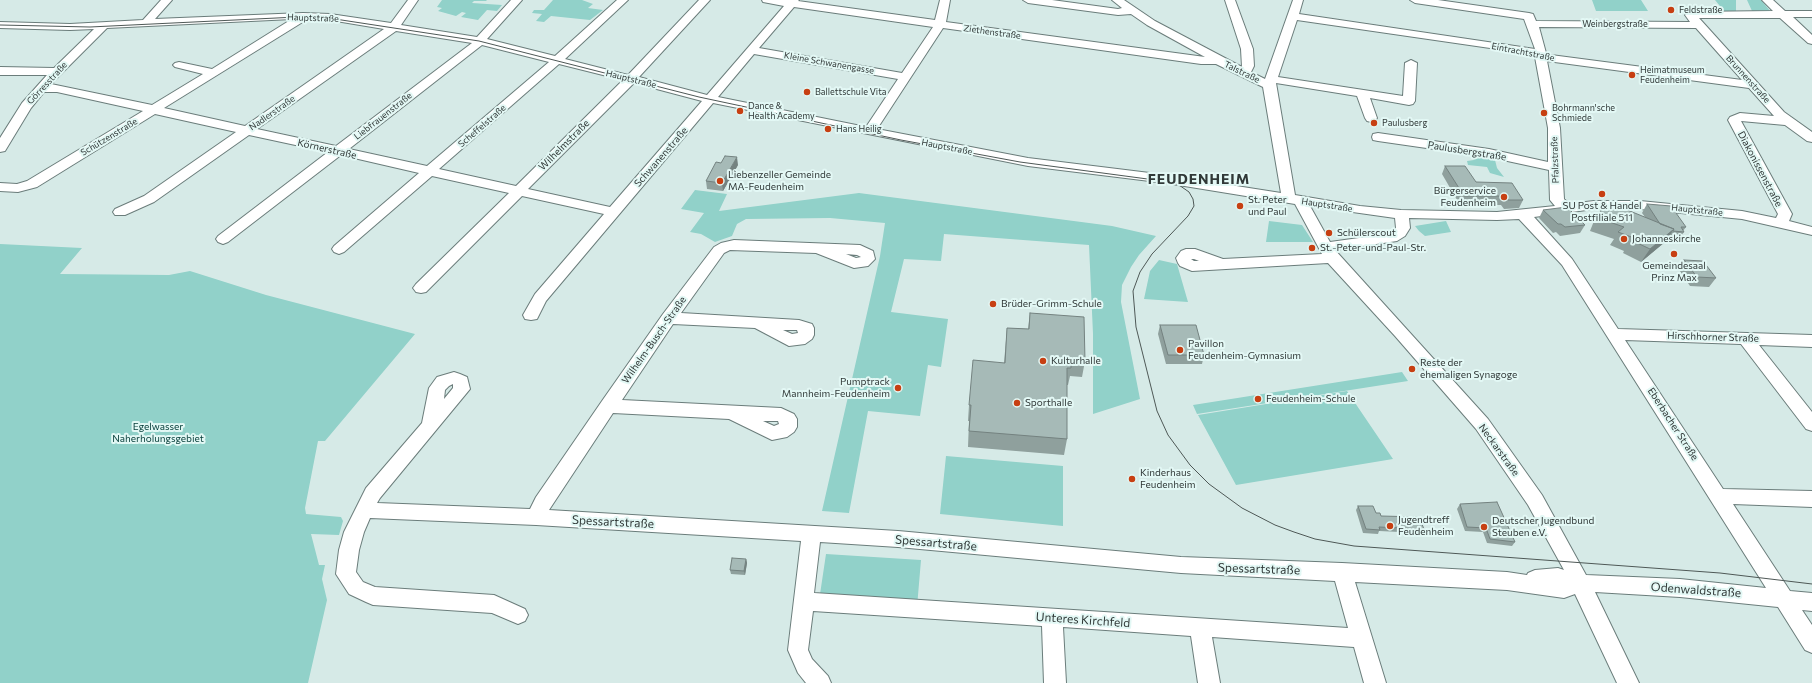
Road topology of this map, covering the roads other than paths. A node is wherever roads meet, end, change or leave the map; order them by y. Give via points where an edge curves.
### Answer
1 (167, 0) edge
2 (413, 0) edge
3 (517, 0) edge
4 (623, 0) edge
5 (706, 0) edge
6 (767, 0) edge
7 (945, 0) edge
8 (1028, 0) edge
9 (1117, 0) edge
10 (1230, 0) edge
11 (1298, 0) edge
12 (1415, 0) edge
13 (1767, 0) edge
14 (793, 2) edge
15 (1132, 11) junction
16 (1783, 14) junction
17 (1812, 14) edge
18 (303, 16) junction
19 (1293, 16) junction
20 (0, 18) edge
21 (1530, 20) junction
22 (145, 24) junction
23 (0, 25) edge
24 (940, 25) junction
25 (1699, 25) junction
26 (88, 26) junction
27 (103, 26) junction
28 (395, 26) junction
29 (481, 41) junction
30 (1812, 41) edge
31 (751, 50) junction
32 (1541, 55) junction
33 (557, 60) junction
34 (1218, 60) junction
35 (1411, 63) dead end
36 (179, 65) dead end
37 (0, 71) edge
38 (56, 72) junction
39 (214, 73) junction
40 (1245, 73) junction
41 (906, 77) junction
42 (631, 79) junction
43 (1270, 82) junction
44 (1753, 85) junction
45 (41, 88) junction
46 (1363, 94) junction
47 (710, 99) junction
48 (153, 110) junction
49 (1371, 118) dead end
50 (1787, 121) junction
51 (246, 131) junction
52 (869, 131) junction
53 (1378, 137) dead end
54 (1812, 138) edge
55 (0, 148) edge
56 (337, 151) junction
57 (1555, 167) junction
58 (428, 172) junction
59 (0, 188) edge
60 (517, 192) junction
61 (1294, 200) junction
62 (1565, 208) junction
63 (120, 212) dead end
64 (613, 212) junction
65 (1401, 214) junction
66 (1523, 214) junction
67 (1781, 223) junction
68 (1810, 233) edge
69 (223, 239) dead end
70 (339, 249) dead end
71 (820, 249) dead end
72 (1329, 253) junction
73 (1222, 264) dead end
74 (421, 288) dead end
75 (531, 315) dead end
76 (669, 318) junction
77 (758, 323) dead end
78 (1614, 334) junction
79 (1746, 339) junction
80 (1812, 341) edge
81 (608, 406) junction
82 (733, 414) dead end
83 (431, 423) dead end
84 (1812, 424) edge
85 (1718, 496) junction
86 (1812, 499) edge
87 (364, 510) junction
88 (536, 517) junction
89 (811, 534) junction
90 (1342, 572) junction
91 (1580, 583) junction
92 (1784, 599) junction
93 (803, 600) junction
94 (1812, 602) edge
95 (518, 615) dead end
96 (1052, 618) junction
97 (1200, 628) junction
98 (1362, 638) junction
99 (1812, 642) edge
100 (820, 683) edge
101 (1055, 683) edge
102 (1209, 683) edge
103 (1375, 683) edge
104 (1628, 683) edge

1 - 22 street
2 - 28 street, Nadlerstraße
3 - 29 street, Liebfrauenstraße
4 - 33 street, Scheffelstraße
5 - 42 street, Wilhelmstraße
6 - 14 street, Ziethenstraße
7 - 24 street
8 - 15 street via 1118,12
9 - 15 street, Talstraße
10 - 40 street via 1247,49 1248,66
11 - 19 street
12 - 21 street, Weinbergstraße
13 - 16 street
14 - 24 street, Ziethenstraße
14 - 31 street, Schwanenstraße
15 - 34 street, Talstraße
16 - 17 street
16 - 25 street, Brunnenstraße via 1690,15
16 - 30 street
18 - 22 street, Hauptstraße
18 - 28 street, Hauptstraße
18 - 39 street, Schützenstraße
19 - 32 street, Eintrachtstraße via 1497,46
19 - 43 street
20 - 26 street, Hauptstraße
21 - 25 street, Weinbergstraße
21 - 32 street, Pfalzstraße
22 - 27 street, Hauptstraße
23 - 26 street, Hauptstraße
24 - 34 street, Ziethenstraße via 1201,61
24 - 41 street
25 - 44 street, Brunnenstraße
26 - 27 street, Hauptstraße
27 - 38 street, Görresstraße
28 - 29 street, Hauptstraße
28 - 51 street, Nadlerstraße
29 - 33 street, Hauptstraße
29 - 56 street, Liebfrauenstraße
31 - 41 street, Kleine Schwanengasse
31 - 47 street, Schwanenstraße
32 - 44 street, Eintrachtstraße
32 - 57 street, Pfalzstraße via 1554,128
33 - 42 street, Hauptstraße
33 - 58 street, Scheffelstraße
34 - 40 street, Talstraße
35 - 46 street via 1409,101
36 - 39 street
37 - 38 street
38 - 45 street, Görresstraße
39 - 48 street, Schützenstraße
40 - 43 street, Talstraße
41 - 52 street
42 - 47 street, Hauptstraße
42 - 60 street, Wilhelmstraße
43 - 46 street
43 - 61 street, Talstraße
44 - 50 street, Brunnenstraße
45 - 48 street, Körnerstraße via 57,88
45 - 55 street, Görresstraße via 26,106
46 - 49 street via 1364,104
47 - 52 street, Hauptstraße
47 - 64 street, Schwanenstraße
48 - 51 street, Körnerstraße
48 - 59 street, Schützenstraße via 32,184 18,188
50 - 54 street, Brunnenstraße
50 - 67 street, Diakonissenstraße via 1740,117 1734,120 1785,214
51 - 56 street, Körnerstraße
51 - 63 street, Nadlerstraße via 149,199
52 - 61 street, Hauptstraße via 1015,160 1166,179
53 - 57 street, Paulusbergstraße via 1489,153
56 - 58 street, Körnerstraße
56 - 69 street, Liebfrauenstraße
57 - 62 street, Pfalzstraße via 1557,200
58 - 60 street, Körnerstraße
58 - 70 street, Scheffelstraße
60 - 64 street, Körnerstraße
60 - 74 street, Wilhelmstraße
61 - 65 street, Hauptstraße
61 - 72 street, Neckarstraße
62 - 66 street, Hauptstraße
62 - 67 street, Hauptstraße via 1609,204 1662,206 1742,215
64 - 75 street, Schwanenstraße via 540,298
65 - 66 street, Hauptstraße
65 - 72 street via 1403,228 1392,238
66 - 78 street, Eberbacher Straße via 1567,262
67 - 68 street, Hauptstraße
71 - 76 street, Wilhelm-Busch-Straße via 726,246 715,255
72 - 73 street
72 - 91 street, Neckarstraße via 1482,424 1535,500
76 - 77 street
76 - 81 street, Wilhelm-Busch-Straße
78 - 79 street, Hirschhorner Straße
78 - 85 street, Eberbacher Straße
79 - 80 street, Hirschhorner Straße
79 - 84 street
81 - 82 street
81 - 88 street, Wilhelm-Busch-Straße via 543,502
83 - 87 street via 373,493
85 - 86 street
85 - 92 street, Eberbacher Straße
87 - 88 street, Spessartstraße
87 - 95 street via 354,532 346,574 356,588 373,596 494,604
88 - 89 street, Spessartstraße
89 - 90 street, Spessartstraße via 906,539 1180,565
89 - 93 street
90 - 91 street, Spessartstraße via 1507,581 1564,589
90 - 98 street
91 - 92 street, Odenwaldstraße via 1680,588
91 - 104 street, Neckarstraße
92 - 94 street, Odenwaldstraße
92 - 99 street, Eberbacher Straße
93 - 96 street, Unteres Kirchfeld
93 - 100 street via 798,650 805,666
96 - 97 street, Unteres Kirchfeld
96 - 101 street
97 - 98 street, Unteres Kirchfeld
97 - 102 street
98 - 103 street

